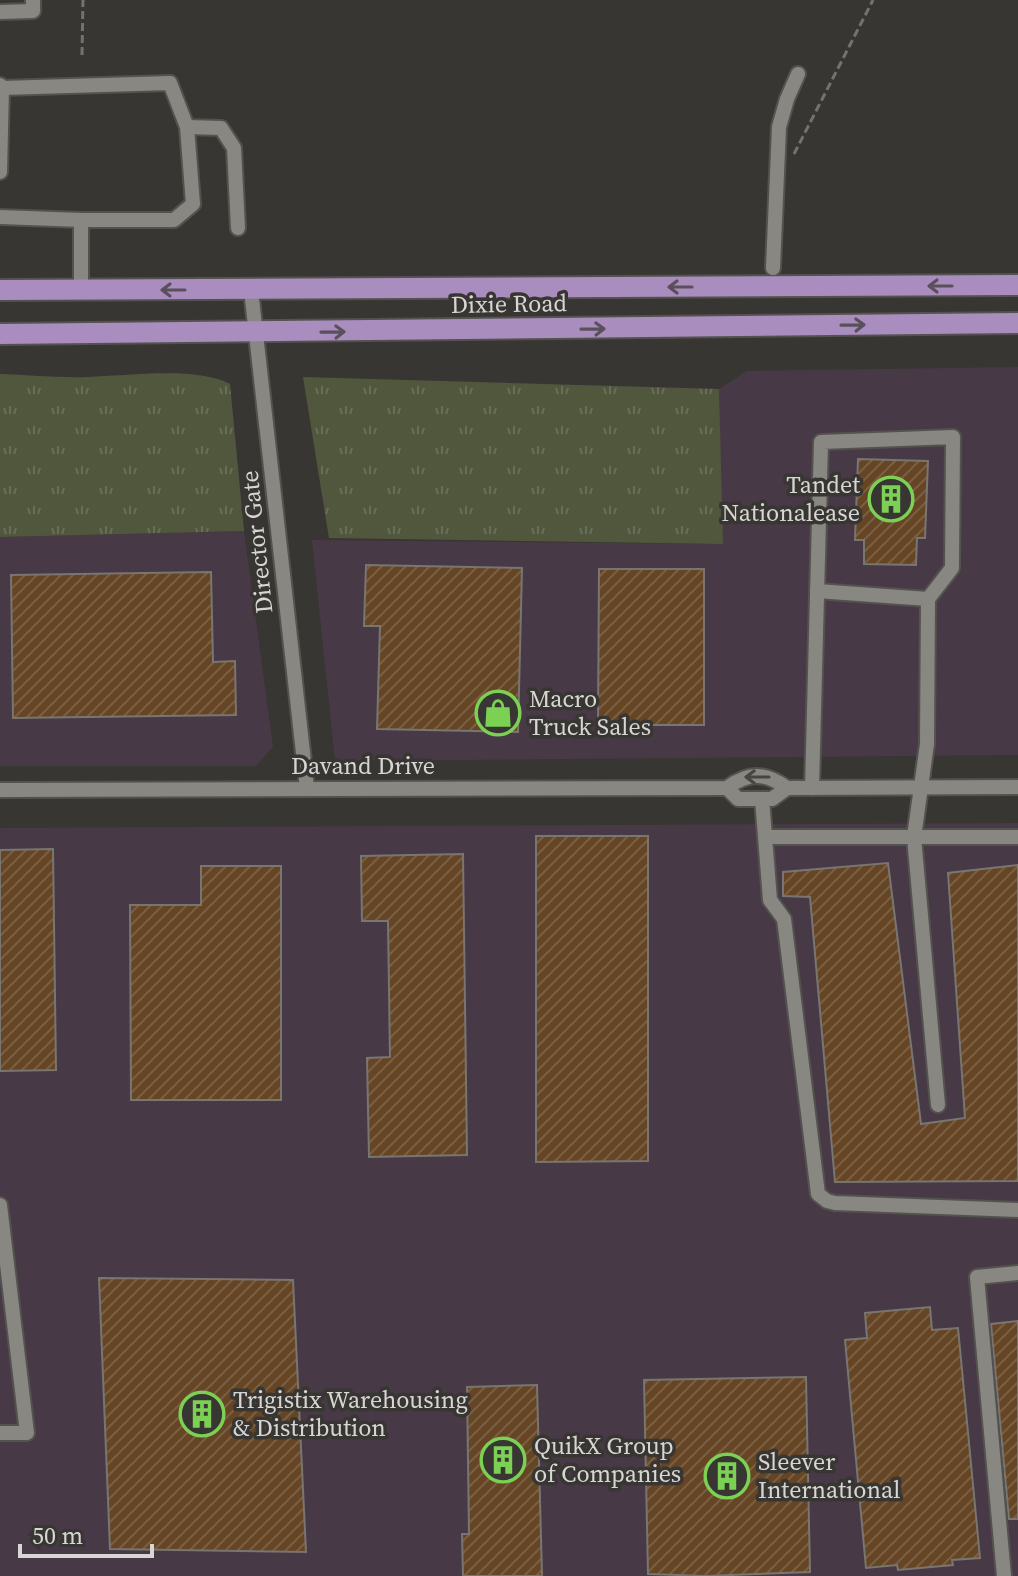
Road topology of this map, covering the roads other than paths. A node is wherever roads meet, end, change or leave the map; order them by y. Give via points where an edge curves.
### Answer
1 (33, 0) edge
2 (0, 12) edge
3 (798, 74) dead end
4 (1, 86) edge
5 (187, 127) junction
6 (0, 172) edge
7 (0, 217) edge
8 (81, 220) junction
9 (238, 228) dead end
10 (773, 268) dead end
11 (1018, 285) edge
12 (0, 290) edge
13 (81, 290) junction
14 (251, 290) junction
15 (1018, 323) edge
16 (255, 333) junction
17 (0, 334) edge
18 (817, 591) junction
19 (928, 599) junction
20 (1018, 787) edge
21 (307, 788) junction
22 (727, 788) junction
23 (787, 788) junction
24 (812, 788) junction
25 (920, 789) junction
26 (0, 790) edge
27 (762, 799) junction
28 (765, 837) junction
29 (914, 837) junction
30 (1018, 837) edge
31 (938, 1105) dead end
32 (0, 1205) edge
33 (1018, 1210) edge
34 (1018, 1273) edge
35 (7, 1326) edge
36 (0, 1433) edge
37 (1004, 1576) edge

1 - 2 street via 33,11
3 - 10 street via 779,127
4 - 5 street via 170,83
4 - 6 street
5 - 8 street via 193,204 174,220
5 - 9 street via 221,128 234,148
7 - 8 street
8 - 13 street
11 -> 14 main road, Dixie Road
12 - 13 main road, Dixie Road
14 -> 13 main road, Dixie Road
14 - 16 street, Director Gate
16 -> 15 main road, Dixie Road
16 - 17 main road, Dixie Road
16 - 21 street, Director Gate
18 - 19 street
18 - 19 street via 821,442 953,437 952,568
18 - 24 street
19 - 25 street via 927,744
20 - 25 street, Davand Drive
21 - 22 street, Davand Drive
21 - 26 street, Davand Drive
23 -> 22 street, Davand Drive via 772,776 742,777
22 - 27 street, Davand Drive via 738,799
23 - 24 street, Davand Drive
23 - 27 street, Davand Drive via 772,799
24 - 25 street, Davand Drive
25 - 29 street
27 - 28 street
28 - 29 street
28 - 33 street via 770,900 784,919 818,1194 835,1203
29 - 30 street
29 - 31 street
32 - 35 street
34 - 37 street via 977,1277
35 - 36 street via 27,1433

